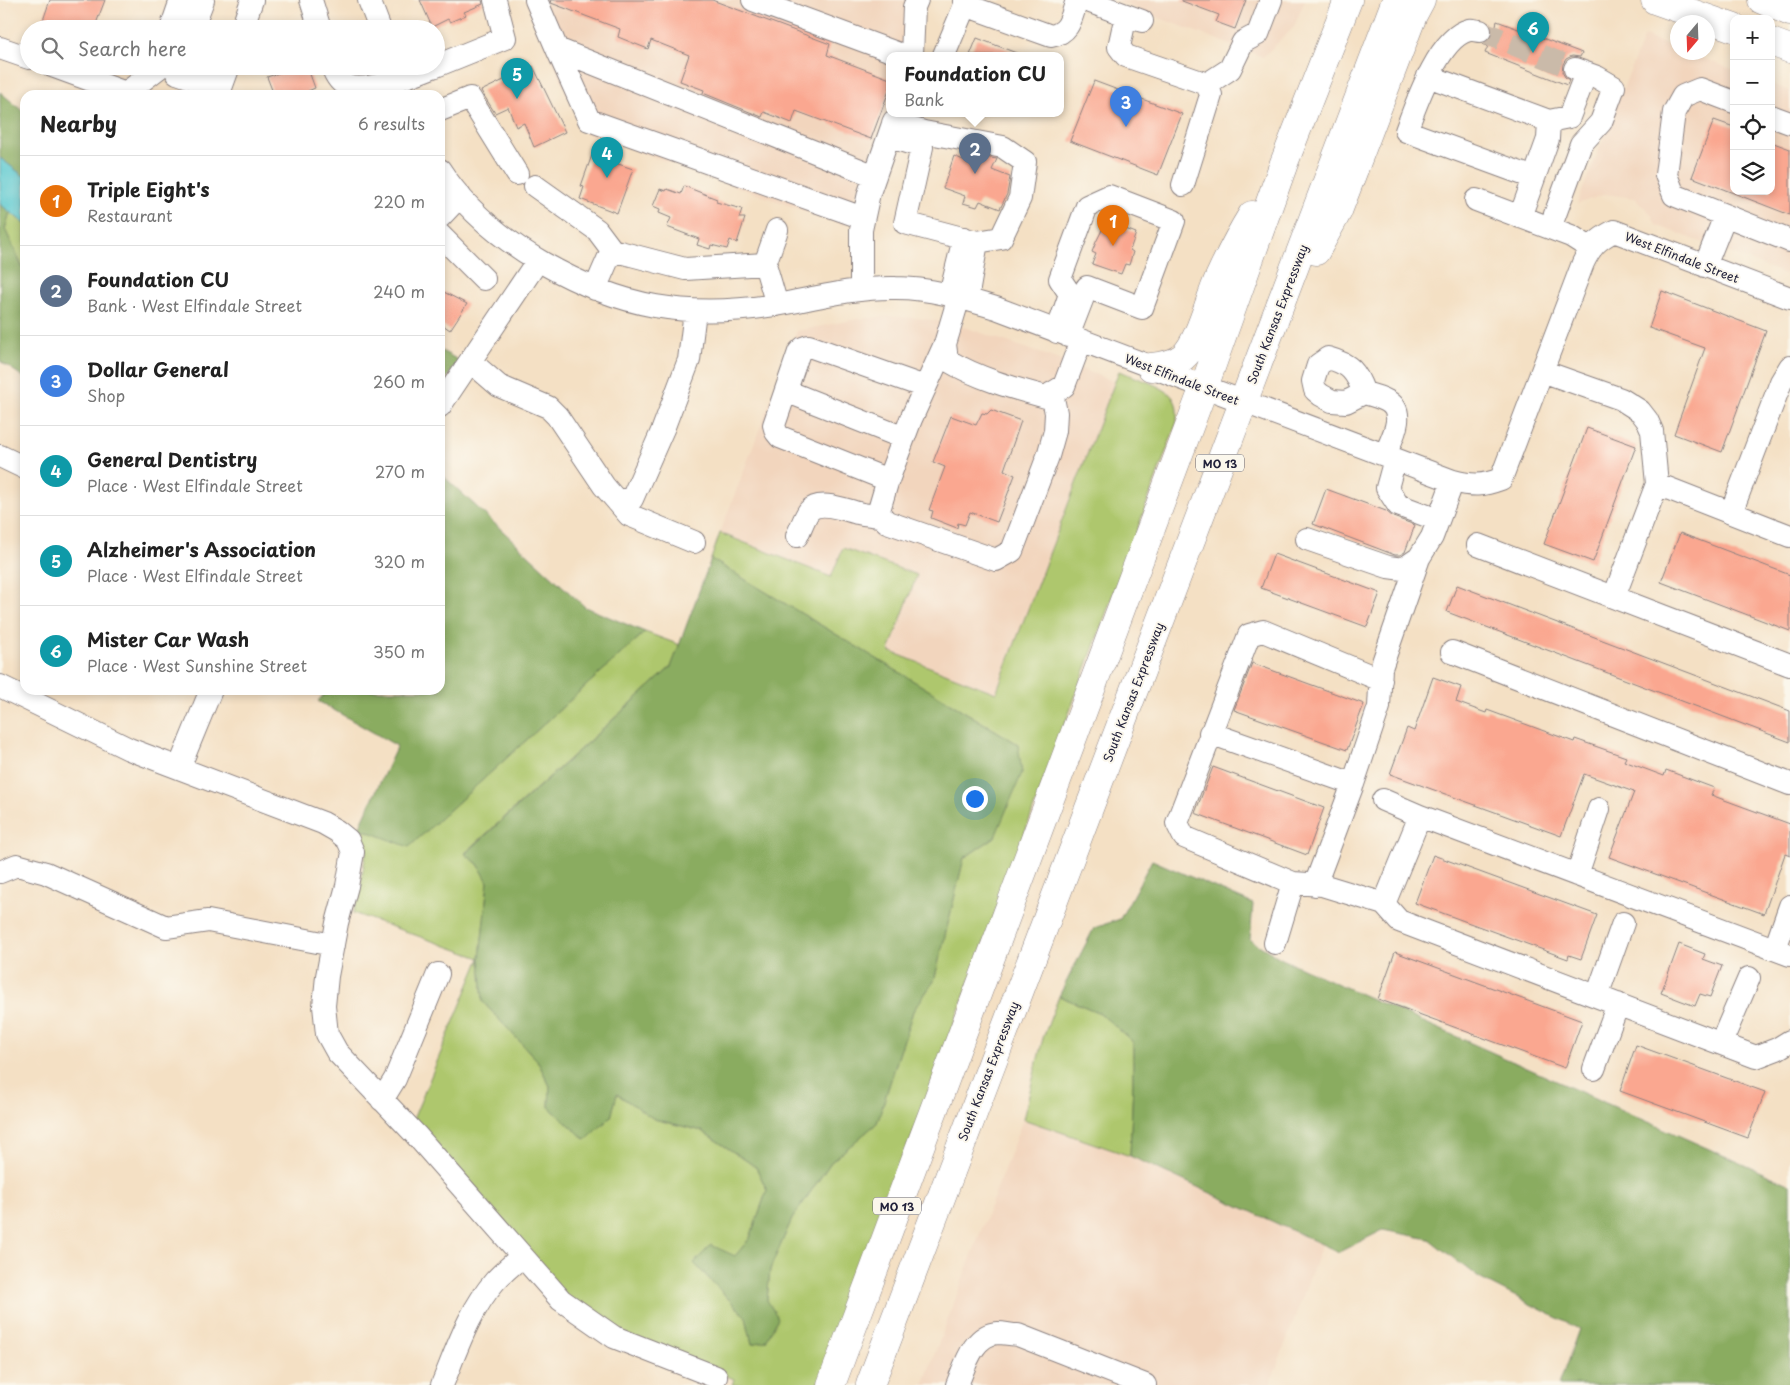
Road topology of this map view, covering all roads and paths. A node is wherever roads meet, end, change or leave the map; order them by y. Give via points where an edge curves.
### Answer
1 (181, 0) edge
2 (202, 0) edge
3 (252, 0) edge
4 (312, 0) edge
5 (369, 0) edge
6 (495, 0) edge
7 (536, 0) edge
8 (753, 0) edge
9 (917, 0) edge
10 (1077, 0) edge
11 (1085, 0) edge
12 (1271, 0) edge
13 (1348, 0) edge
14 (1396, 0) edge
15 (1421, 0) edge
16 (1655, 0) edge
17 (965, 2) edge
18 (1128, 12) edge
19 (175, 20) edge
20 (195, 20) edge
21 (245, 20) edge
22 (318, 20) edge
23 (377, 20) edge
24 (1730, 27) edge
25 (1480, 31) tunnel mouth
26 (1775, 43) edge
27 (0, 48) edge
28 (557, 49) junction
29 (1790, 49) edge
30 (894, 52) edge
31 (912, 52) edge
32 (945, 52) edge
33 (20, 55) edge
34 (445, 62) edge
35 (77, 75) edge
36 (160, 75) edge
37 (190, 75) edge
38 (226, 75) edge
39 (335, 75) edge
40 (413, 75) edge
41 (1428, 76) junction
42 (399, 81) edge
43 (1207, 84) junction
44 (118, 90) edge
45 (132, 90) edge
46 (1730, 100) edge
47 (445, 108) edge
48 (1775, 117) edge
49 (1549, 121) junction
50 (1790, 123) edge
51 (892, 124) edge
52 (923, 140) junction
53 (1284, 163) junction
54 (445, 176) edge
55 (874, 176) junction
56 (1534, 178) junction
57 (1183, 185) dead end
58 (460, 196) junction
59 (1476, 200) dead end
60 (445, 212) edge
61 (1725, 216) junction
62 (1520, 217) junction
63 (863, 218) junction
64 (1550, 228) junction
65 (777, 230) dead end
66 (445, 239) edge
67 (971, 240) junction
68 (1790, 241) edge
69 (1590, 248) junction
70 (612, 250) junction
71 (538, 260) junction
72 (765, 264) junction
73 (1705, 266) junction
74 (1062, 274) junction
75 (484, 279) dead end
76 (1087, 287) junction
77 (595, 289) junction
78 (861, 290) junction
79 (959, 297) junction
80 (1790, 298) edge
81 (777, 305) junction
82 (695, 311) junction
83 (1272, 326) junction
84 (1069, 336) junction
85 (945, 344) junction
86 (470, 361) junction
87 (1790, 366) edge
88 (1150, 367) junction
89 (1542, 371) junction
90 (925, 387) junction
91 (1204, 387) junction
92 (786, 391) junction
93 (1052, 393) junction
94 (1364, 393) dead end
95 (445, 398) edge
96 (1243, 402) junction
97 (904, 438) junction
98 (0, 456) edge
99 (1390, 457) junction
100 (20, 466) edge
101 (1453, 481) junction
102 (1658, 484) junction
103 (886, 485) junction
104 (617, 501) junction
105 (1731, 513) junction
106 (881, 516) junction
107 (1438, 520) junction
108 (797, 536) dead end
109 (1790, 536) edge
110 (1307, 538) dead end
111 (694, 542) dead end
112 (1478, 546) dead end
113 (1419, 558) junction
114 (1614, 597) junction
115 (1452, 652) dead end
116 (1790, 665) edge
117 (1381, 680) junction
118 (0, 686) edge
119 (209, 695) edge
120 (1210, 734) junction
121 (180, 768) junction
122 (1353, 784) junction
123 (1790, 784) edge
124 (1383, 800) dead end
125 (1599, 809) dead end
126 (1420, 816) junction
127 (0, 872) edge
128 (1578, 875) junction
129 (1304, 884) junction
130 (1384, 904) junction
131 (1790, 906) edge
132 (1623, 923) dead end
133 (1275, 943) dead end
134 (333, 945) junction
135 (1782, 952) edge
136 (438, 974) dead end
137 (1749, 978) dead end
138 (1607, 1000) junction
139 (1790, 1041) edge
140 (1721, 1043) junction
141 (1594, 1069) dead end
142 (382, 1100) junction
143 (521, 1256) junction
144 (716, 1377) dead end
145 (1117, 1380) edge
146 (442, 1385) edge
147 (831, 1385) edge
148 (870, 1385) edge
149 (957, 1385) edge
150 (1145, 1385) edge

1 - 19 street
2 - 20 street
3 - 21 street
4 - 22 street
5 - 23 street
6 - 34 street via 505,38
7 - 28 street
8 - 30 street
9 - 31 street
10 - 17 street via 1067,28 1061,34 1051,36
11 - 18 street
12 - 43 street via 1258,34 1243,42 1230,68
13 - 53 main road, MO 13
14 - 83 main road, South Kansas Expressway / MO 13
15 - 83 main road via 1338,211
16 - 24 main road
17 - 32 street
18 - 43 street via 1119,48 1126,56
25 - 41 street via 1470,30 1457,36 1445,48
26 - 29 main road
27 - 33 street
28 - 55 street
28 - 63 street via 590,120
35 - 44 street
36 - 45 street
37 - 38 street via 221,88
39 - 42 street via 341,83 357,88
40 - 42 street
41 - 49 street
41 - 56 street via 1406,131
43 - 57 street via 1211,95
46 - 61 street via 1700,89 1683,96 1674,112 1666,175 1674,195
47 - 70 street via 470,98 526,180 598,230
48 - 50 street
49 - 56 street via 1548,139
49 - 64 street via 1569,117 1581,71 1614,87 1601,122 1581,144
51 - 52 street
51 - 55 street
52 - 67 street via 905,223
52 - 67 street via 1003,147 1025,162 1020,198 1000,238
53 - 88 main road via 1231,252 1192,346 1185,356 1176,361
53 - 91 main road, MO 13
54 - 58 street, West Elfindale Street
55 - 63 street
56 - 62 street
58 - 60 street
58 - 71 street, West Elfindale Street via 493,228
59 - 62 street
61 - 68 street
61 - 73 street
62 - 64 street
63 - 78 street
64 - 69 street
65 - 72 street
66 - 75 street
67 - 79 street
67 - 79 street via 971,278
69 - 73 street, West Elfindale Street via 1614,231
69 - 89 street, West Elfindale Street
70 - 72 street via 685,269
70 - 77 street
71 - 77 street, West Elfindale Street
71 - 86 street
72 - 81 street
73 - 80 street, West Elfindale Street
74 - 76 street
74 - 76 street via 1088,206 1109,196 1174,221 1142,308
74 - 84 street via 1060,279 1070,294
76 - 84 street
77 - 82 street, West Elfindale Street via 638,303
78 - 79 street, West Elfindale Street via 896,288
78 - 81 street, West Elfindale Street
79 - 84 street, West Elfindale Street
79 - 85 street
81 - 82 street, West Elfindale Street
82 - 104 street via 689,360 663,429 632,499
83 - 96 main road, South Kansas Expressway / MO 13
84 - 88 street, West Elfindale Street
84 - 93 street via 1064,386
85 - 90 street
85 - 93 street via 946,360 964,371 1046,397
86 - 95 street
86 - 104 street via 499,386 548,407
87 - 105 street
88 - 91 street, West Elfindale Street
89 - 101 street, West Elfindale Street via 1501,479 1485,485
89 - 102 street via 1621,400 1640,411 1652,431
90 - 92 street via 809,346 799,352
90 - 97 street
91 - 96 street, West Elfindale Street
91 - 147 main road, MO 13
92 - 97 street
92 - 103 street via 774,425 780,437
93 - 106 street via 1055,430 1012,551 996,560 887,522
94 - 99 street via 1389,402 1397,412 1398,422
96 - 99 street, West Elfindale Street
96 - 148 main road, South Kansas Expressway / MO 13
97 - 103 street
98 - 100 street
99 - 101 street, West Elfindale Street
99 - 107 street via 1387,488 1398,505
101 - 107 street
102 - 105 street
102 - 114 street
103 - 106 street via 879,510
104 - 111 street via 629,515
105 - 109 street
106 - 108 street via 818,506 807,514
107 - 113 street
110 - 113 street via 1388,567 1403,569
112 - 114 street
113 - 117 street via 1382,668
114 - 116 street
115 - 123 street
117 - 120 street via 1262,631 1249,634
117 - 122 street via 1379,707
118 - 121 street via 129,749
119 - 121 street
120 - 122 street
120 - 129 street via 1177,823 1184,837
121 - 134 street via 323,823 348,840 353,852 351,866
122 - 129 street
124 - 126 street
125 - 128 street
126 - 128 street
126 - 130 street
127 - 134 street via 17,865 46,872 166,927 208,921
128 - 135 street
129 - 130 street via 1322,885
129 - 133 street
130 - 138 street via 1399,921
131 - 135 street
132 - 138 street
134 - 142 street via 324,1006 327,1034 337,1052
136 - 142 street via 395,1079
137 - 140 street
138 - 140 street
138 - 141 street
139 - 140 street via 1777,1050 1756,1057
142 - 143 street
143 - 144 street via 561,1300 614,1337
143 - 146 street via 495,1281 478,1305
145 - 149 street via 1018,1336 996,1333 979,1340
145 - 150 street

